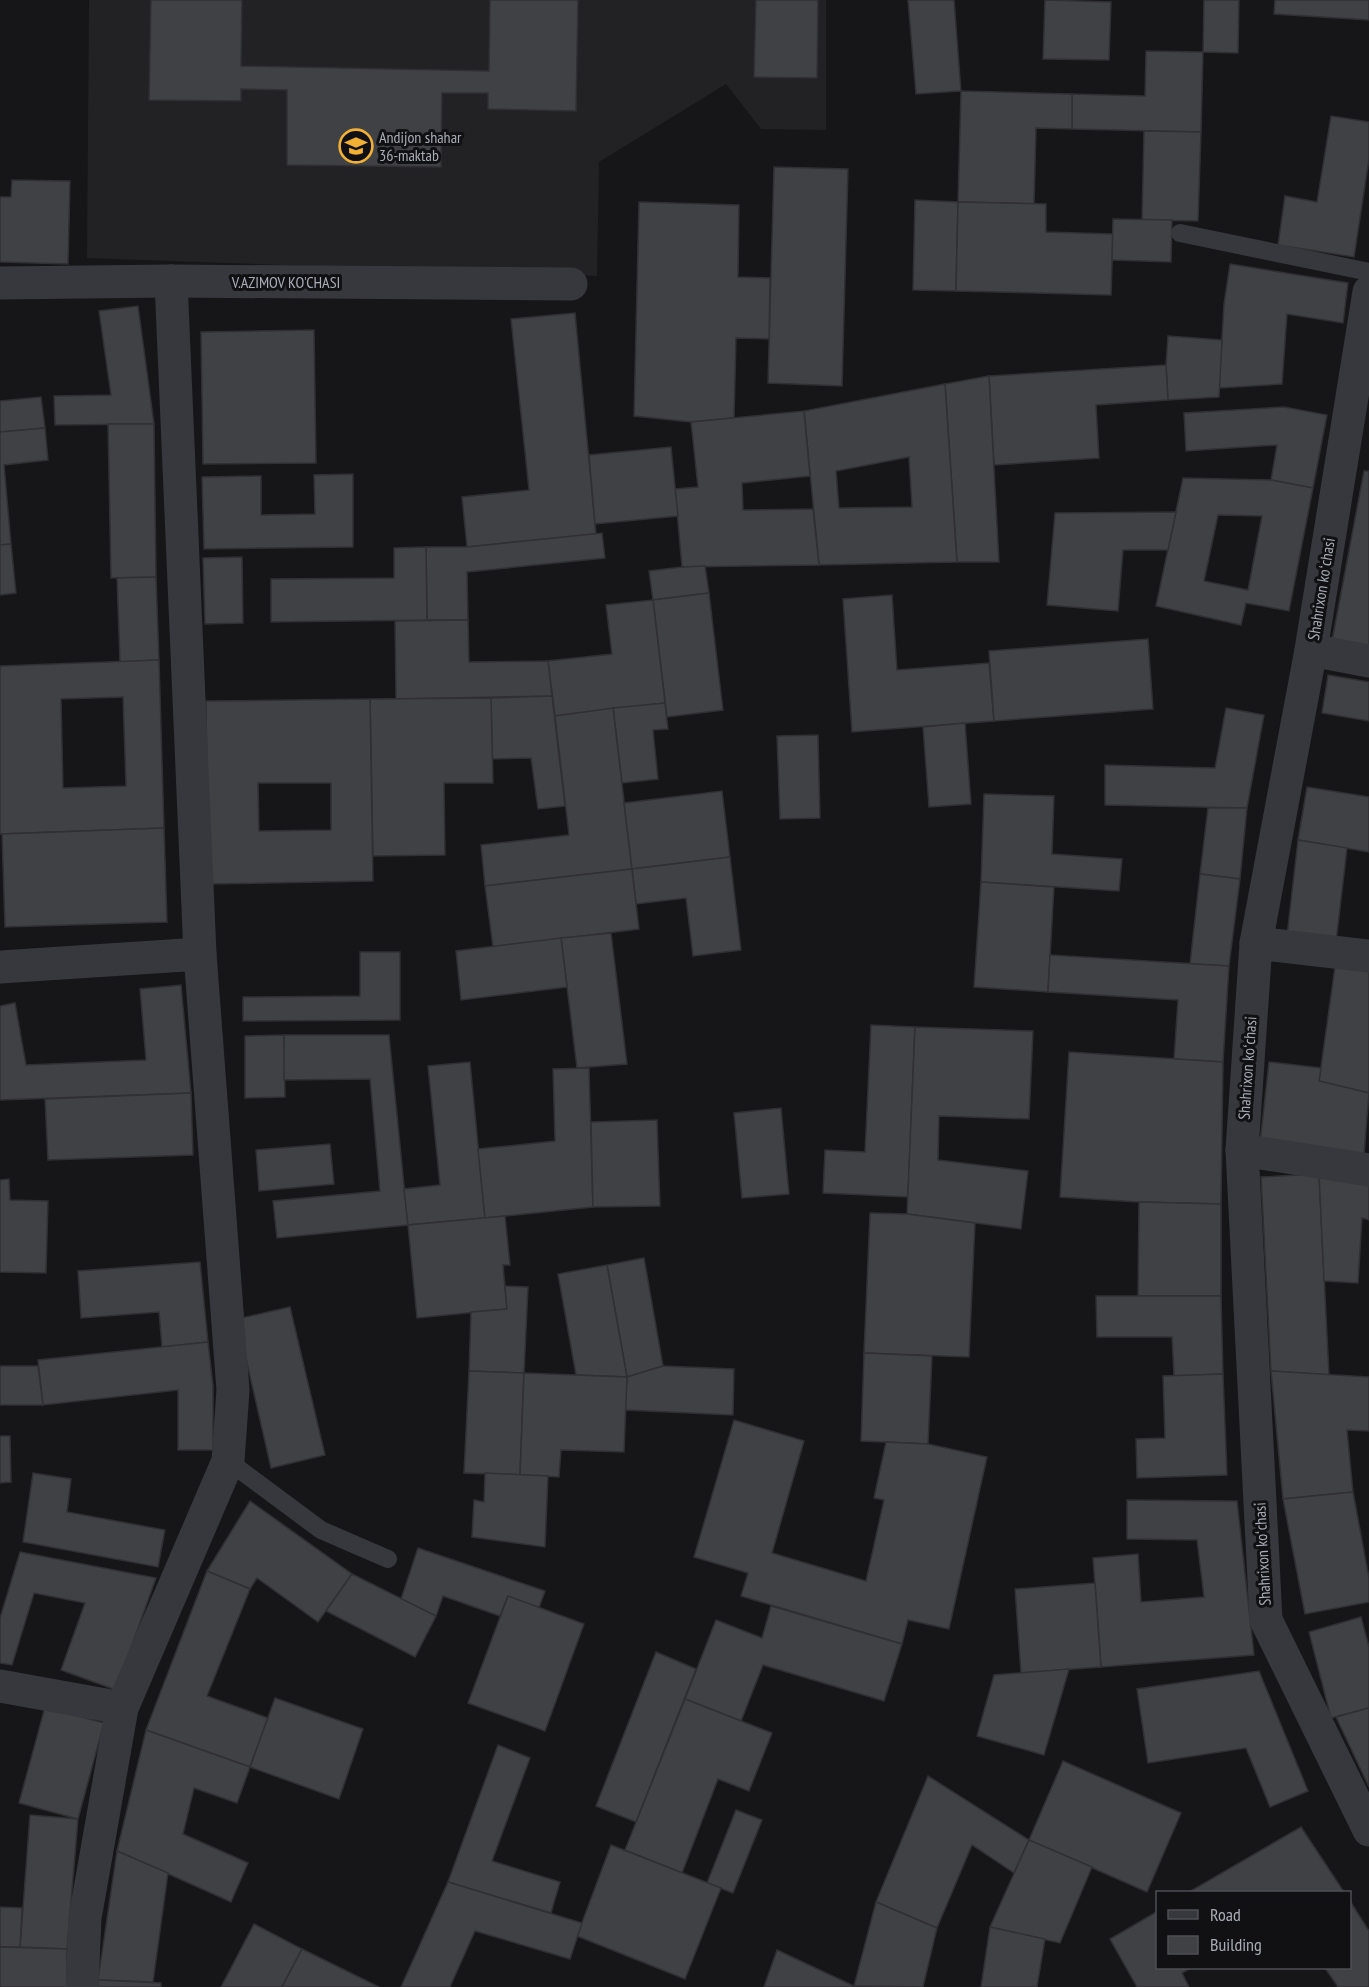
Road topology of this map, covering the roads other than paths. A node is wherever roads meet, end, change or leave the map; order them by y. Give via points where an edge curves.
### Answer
1 (1180, 233) dead end
2 (1369, 272) edge
3 (171, 281) junction
4 (0, 283) edge
5 (571, 284) dead end
6 (1369, 292) edge
7 (1311, 650) junction
8 (1369, 661) edge
9 (1256, 943) junction
10 (200, 954) junction
11 (1369, 956) edge
12 (0, 967) edge
13 (1242, 1150) junction
14 (1369, 1170) edge
15 (228, 1461) junction
16 (388, 1559) dead end
17 (0, 1686) edge
18 (122, 1708) junction
19 (1369, 1830) edge
20 (82, 1987) edge

1 - 2 lane
3 - 4 street, V.AZIMOV KO'CHASI
3 - 5 street, V.AZIMOV KO'CHASI
3 - 10 street
6 - 7 street, Shahrixon koʻchasi
7 - 8 street
7 - 9 street, Shahrixon koʻchasi
9 - 11 street
9 - 13 street, Shahrixon koʻchasi
10 - 12 street
10 - 15 street via 233,1390
13 - 14 street
13 - 19 street, Shahrixon koʻchasi via 1266,1620
15 - 16 lane via 321,1530
15 - 18 street
17 - 18 street
18 - 20 street via 85,1918

